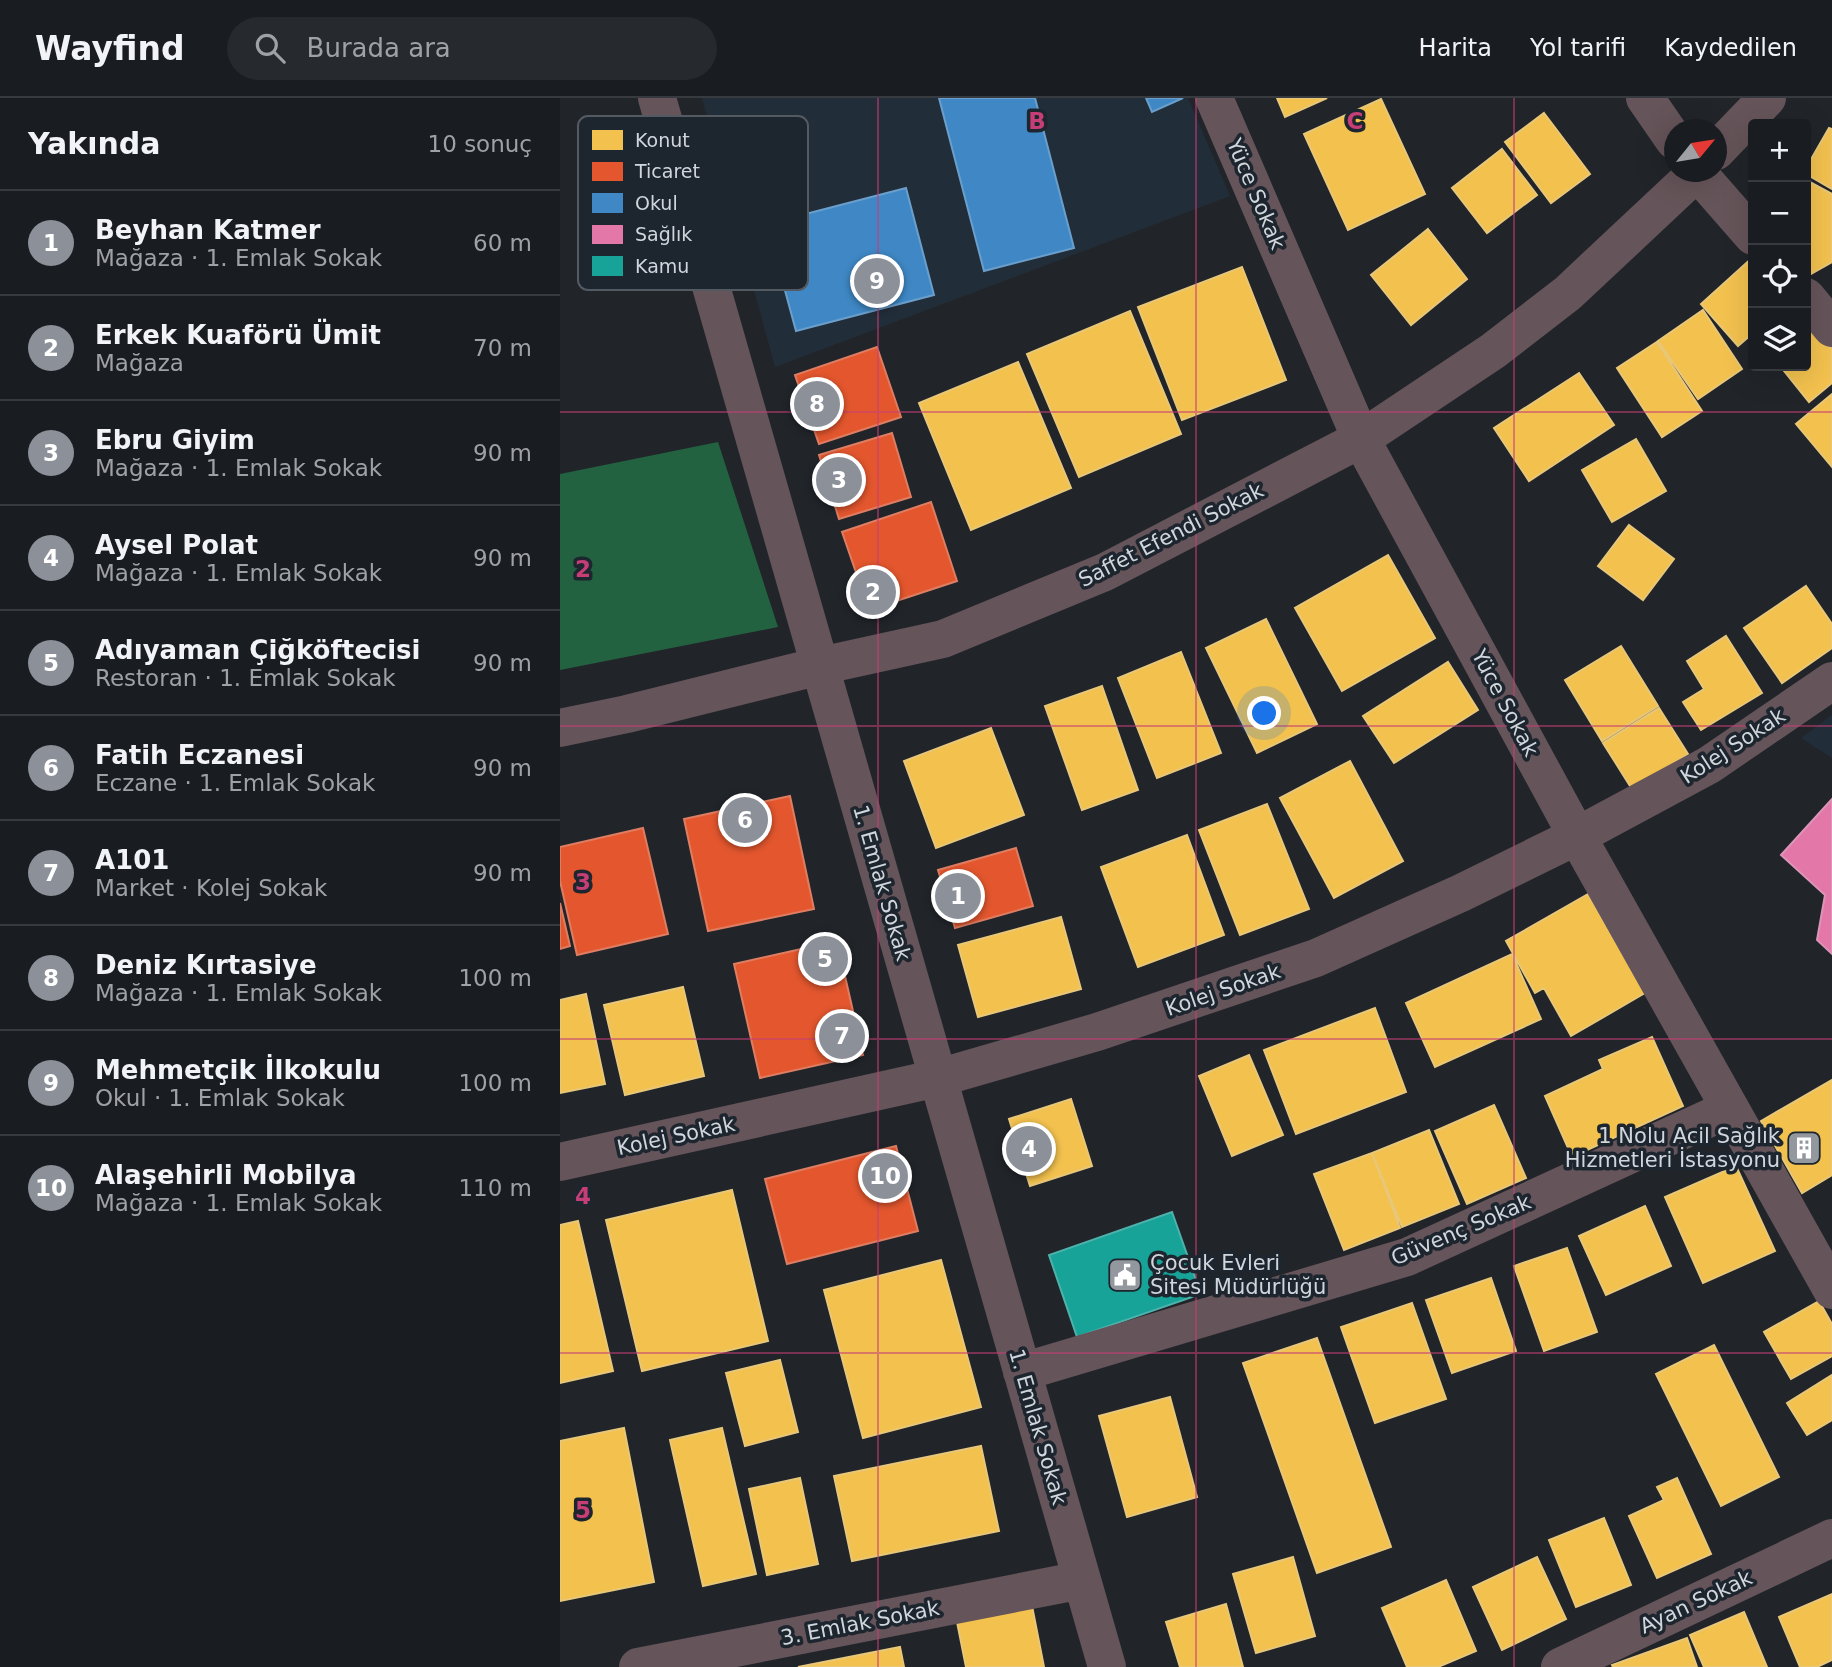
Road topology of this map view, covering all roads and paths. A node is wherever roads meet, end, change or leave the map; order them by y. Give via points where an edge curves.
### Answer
1 (657, 98) edge
2 (1214, 98) edge
3 (1645, 98) edge
4 (1767, 98) edge
5 (662, 116) edge
6 (1664, 125) edge
7 (1727, 140) edge
8 (1686, 182) edge
9 (1706, 182) edge
10 (1748, 230) edge
11 (712, 290) edge
12 (1811, 303) edge
13 (1832, 328) edge
14 (1361, 439) junction
15 (820, 666) junction
16 (1832, 681) edge
17 (560, 727) edge
18 (1577, 836) junction
19 (938, 1078) junction
20 (1729, 1109) junction
21 (560, 1162) edge
22 (1832, 1290) edge
23 (1022, 1372) junction
24 (1832, 1538) edge
25 (1082, 1580) junction
26 (638, 1667) edge
27 (1107, 1667) edge
28 (1560, 1667) edge

1 - 5 street, 1. Emlak Sokak
2 - 14 street, Yüce Sokak
3 - 6 street
4 - 7 street
8 - 14 street, Saffet Efendi Sokak via 1568,293 1493,351
9 - 10 street
11 - 15 street, 1. Emlak Sokak
12 - 13 street
14 - 15 street, Saffet Efendi Sokak via 1105,572 943,639
14 - 18 street, Yüce Sokak
15 - 17 street, Saffet Efendi Sokak
15 - 19 street, 1. Emlak Sokak
16 - 18 street, Kolej Sokak via 1709,765
18 - 19 street, Kolej Sokak via 1316,958 1097,1032
18 - 20 street, Yüce Sokak
19 - 21 street, Kolej Sokak
19 - 23 street, 1. Emlak Sokak
20 - 22 street, Yüce Sokak
20 - 23 street, Güvenç Sokak via 1407,1257
23 - 25 street, 1. Emlak Sokak
24 - 28 street, Ayan Sokak
25 - 26 street, 3. Emlak Sokak
25 - 27 street, 1. Emlak Sokak

